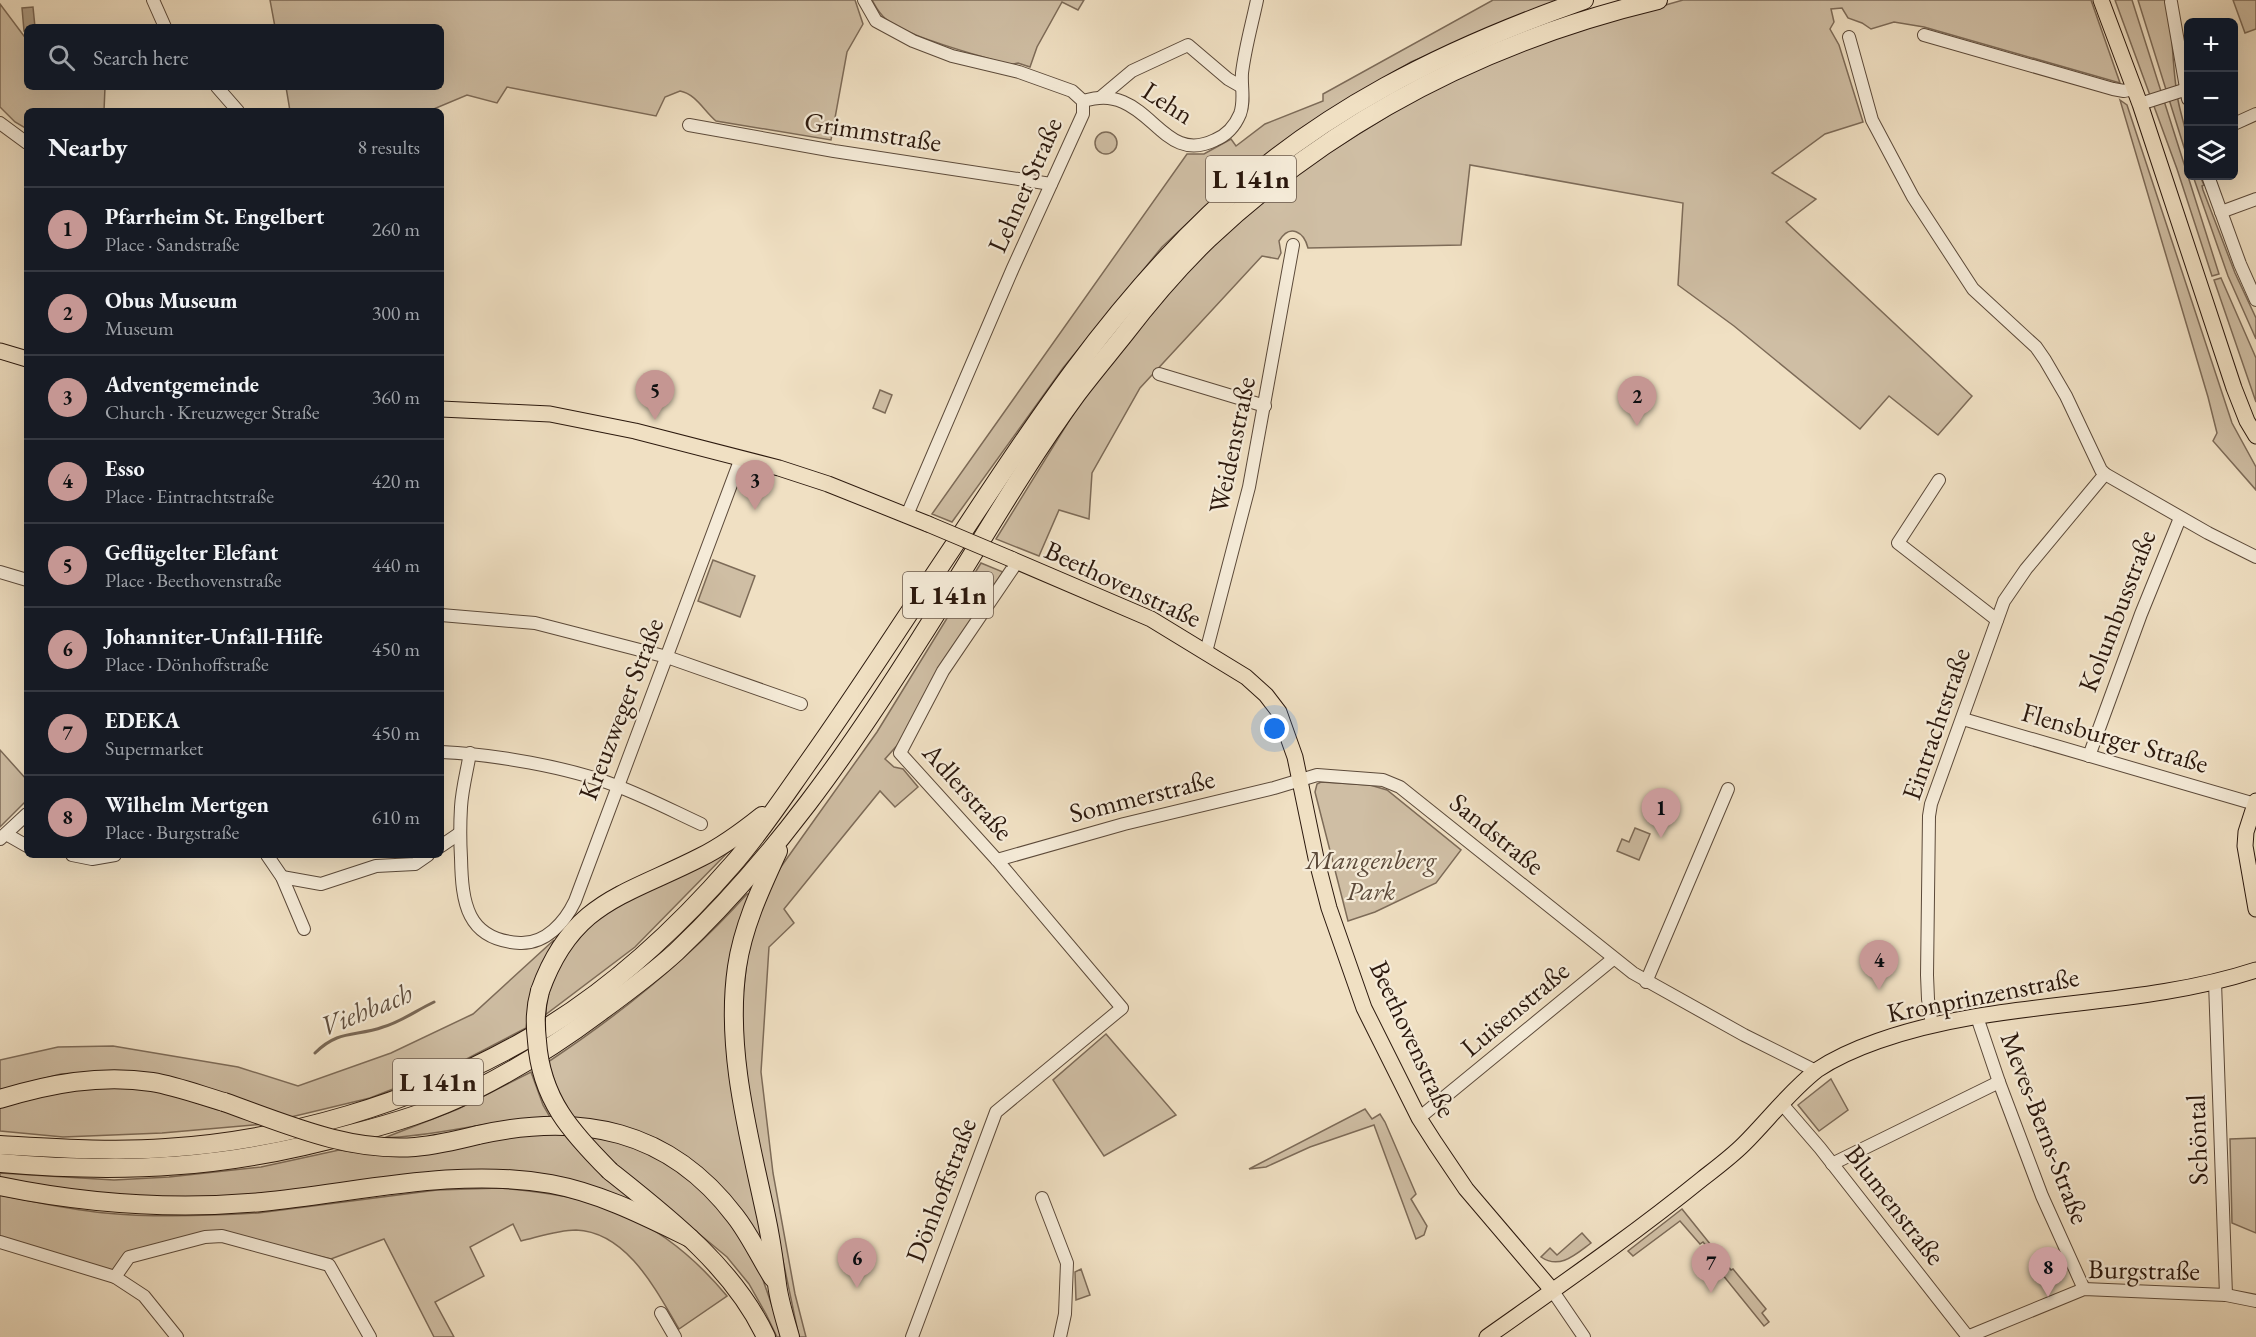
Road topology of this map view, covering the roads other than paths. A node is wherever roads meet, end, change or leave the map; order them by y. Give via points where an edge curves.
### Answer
1 (153, 0) edge
2 (864, 0) edge
3 (1257, 0) edge
4 (1584, 0) edge
5 (1658, 0) edge
6 (2101, 0) edge
7 (2171, 2) dead end
8 (164, 24) edge
9 (1924, 35) dead end
10 (1849, 37) dead end
11 (2184, 72) edge
12 (1242, 87) junction
13 (220, 90) edge
14 (2184, 94) edge
15 (1101, 97) junction
16 (2137, 97) junction
17 (1083, 101) junction
18 (236, 108) edge
19 (2256, 114) edge
20 (2238, 122) edge
21 (0, 123) edge
22 (688, 125) dead end
23 (24, 141) edge
24 (2209, 180) edge
25 (1051, 184) junction
26 (2256, 199) edge
27 (2221, 212) junction
28 (1293, 245) dead end
29 (2256, 300) edge
30 (0, 351) edge
31 (24, 358) edge
32 (1159, 374) dead end
33 (1265, 406) junction
34 (444, 409) edge
35 (2256, 436) edge
36 (741, 458) junction
37 (2105, 474) junction
38 (1939, 480) dead end
39 (907, 515) junction
40 (2180, 518) junction
41 (2256, 557) edge
42 (1014, 561) junction
43 (0, 572) edge
44 (24, 579) edge
45 (444, 615) edge
46 (1997, 620) junction
47 (1206, 652) junction
48 (667, 657) junction
49 (801, 704) dead end
50 (1962, 719) junction
51 (444, 752) edge
52 (470, 753) junction
53 (2089, 756) junction
54 (1304, 778) junction
55 (617, 786) junction
56 (1728, 789) dead end
57 (780, 802) junction
58 (2256, 802) edge
59 (24, 817) edge
60 (701, 824) dead end
61 (460, 832) junction
62 (786, 832) junction
63 (3, 837) edge
64 (444, 844) edge
65 (24, 845) edge
66 (269, 858) edge
67 (424, 858) edge
68 (997, 860) junction
69 (282, 877) junction
70 (2256, 909) edge
71 (304, 929) dead end
72 (1613, 959) junction
73 (2256, 970) edge
74 (1646, 982) junction
75 (2216, 982) junction
76 (1122, 1008) joint
77 (1977, 1017) junction
78 (1932, 1026) junction
79 (1816, 1071) junction
80 (1999, 1082) junction
81 (0, 1099) edge
82 (1782, 1104) junction
83 (1419, 1118) junction
84 (0, 1145) edge
85 (0, 1163) edge
86 (1832, 1164) junction
87 (0, 1186) edge
88 (1042, 1198) dead end
89 (690, 1238) junction
90 (0, 1242) edge
91 (115, 1277) junction
92 (777, 1285) junction
93 (2084, 1289) junction
94 (1552, 1290) junction
95 (2226, 1295) junction
96 (2256, 1301) edge
97 (661, 1313) dead end
98 (177, 1337) edge
99 (370, 1337) edge
100 (675, 1337) edge
101 (766, 1337) edge
102 (790, 1337) edge
103 (912, 1337) edge
104 (1060, 1337) edge
105 (1486, 1337) edge
106 (1584, 1337) edge
107 (1968, 1337) edge

1 - 8 street
2 - 17 street, Lehner Straße via 876,21 913,41 952,56 1019,72 1072,91
3 - 12 street, Lehn
4 - 57 highway, L 141n via 1459,48 1392,81 1280,156 1213,212 1123,306 1080,361
5 - 62 highway, L 141n via 1524,40 1408,93 1300,162 1206,240 1153,298 1077,394 844,756
6 - 16 main road
7 - 11 street
9 - 16 street
10 - 37 street via 1872,120 1913,197 1973,290 2036,346
12 - 15 street, Lehn via 1188,45 1132,71
12 - 15 street, Lehn via 1242,106 1233,126 1216,140 1198,145 1181,144 1132,106
13 - 18 street
14 - 16 street
15 - 17 street, Lehn
16 - 35 main road via 2234,388
17 - 25 street, Lehner Straße via 1083,114
19 - 20 street
21 - 23 street
22 - 25 street, Grimmstraße via 834,152
24 - 27 street
25 - 39 street, Lehner Straße
26 - 27 street
27 - 29 street
28 - 33 street, Weidenstraße
30 - 31 main road
32 - 33 street
33 - 47 street, Weidenstraße via 1249,487
34 - 36 main road, Beethovenstraße via 550,414
36 - 39 main road, Beethovenstraße via 828,484
36 - 48 street, Kreuzweger Straße
37 - 40 street
37 - 46 street, Eintrachtstraße via 2010,590
38 - 46 street via 1898,543
39 - 42 main road, Beethovenstraße, bridge
40 - 41 street
40 - 53 street, Kolumbusstraße
42 - 47 main road, Beethovenstraße via 1144,615
42 - 68 street, Adlerstraße via 944,671 900,753
43 - 44 street
45 - 48 street via 535,622
46 - 50 street, Eintrachtstraße
47 - 54 main road, Beethovenstraße via 1266,695 1279,712
48 - 49 street
48 - 55 street, Kreuzweger Straße
50 - 53 street, Flensburger Straße
50 - 78 street, Eintrachtstraße via 1929,816 1927,975
51 - 52 street
52 - 55 street
52 - 61 street via 460,805
53 - 58 street, Flensburger Straße
54 - 68 street, Sommerstraße
54 - 72 street, Sandstraße via 1395,783
54 - 83 main road, Beethovenstraße via 1329,908 1364,1008
55 - 60 street
55 - 61 street, Kreuzweger Straße via 570,911 550,933 535,942 494,936 477,925 466,907 462,888
56 - 74 street
57 - 84 highway, L 141n via 732,866 630,966 523,1042 436,1083 383,1104 284,1133 216,1143 106,1150
57 - 89 highway, bridge via 728,843 599,907 562,945 540,991 535,1020 539,1062 546,1087 563,1119 610,1171
58 - 70 main road via 2245,846
59 - 63 street
61 - 64 street
62 - 85 highway, L 141n via 697,930 650,974 568,1036 500,1077 441,1106 312,1145 246,1159 121,1170
62 - 92 highway via 746,929 735,997 739,1074
63 - 65 street
66 - 69 street
67 - 69 street via 415,864 376,866 321,884
68 - 76 street, Adlerstraße
69 - 71 street
72 - 74 street, Sandstraße
72 - 83 street, Luisenstraße
73 - 75 main road, Kronprinzenstraße
74 - 79 street, Sandstraße
75 - 77 main road, Kronprinzenstraße
75 - 95 street, Schöntal
76 - 103 street, Dönhoffstraße via 996,1112
77 - 78 main road, Kronprinzenstraße
77 - 80 street, Meves-Berns-Straße
78 - 79 main road, Kronprinzenstraße via 1879,1040
79 - 82 main road, Kronprinzenstraße
80 - 86 street
80 - 93 street, Meves-Berns-Straße via 2042,1196
81 - 92 highway, bridge via 54,1084 151,1082 329,1138 375,1147 414,1147 507,1128 560,1124 614,1132 658,1150 689,1169 724,1202 748,1234
82 - 86 street, Blumenstraße
82 - 94 main road, Kronprinzenstraße via 1743,1145 1701,1180
83 - 94 main road, Beethovenstraße via 1466,1189
86 - 107 street, Blumenstraße
87 - 89 highway via 97,1202 160,1206 261,1202 435,1181 516,1180 601,1197
88 - 104 street via 1067,1263
89 - 101 highway via 744,1300
90 - 91 street
91 - 98 street via 144,1296
91 - 99 street via 129,1257 222,1236 329,1265
92 - 102 highway
93 - 95 street, Burgstraße
93 - 107 street, Burgstraße
94 - 105 main road, Kronprinzenstraße
94 - 106 street
95 - 96 street, Burgstraße
97 - 100 street

